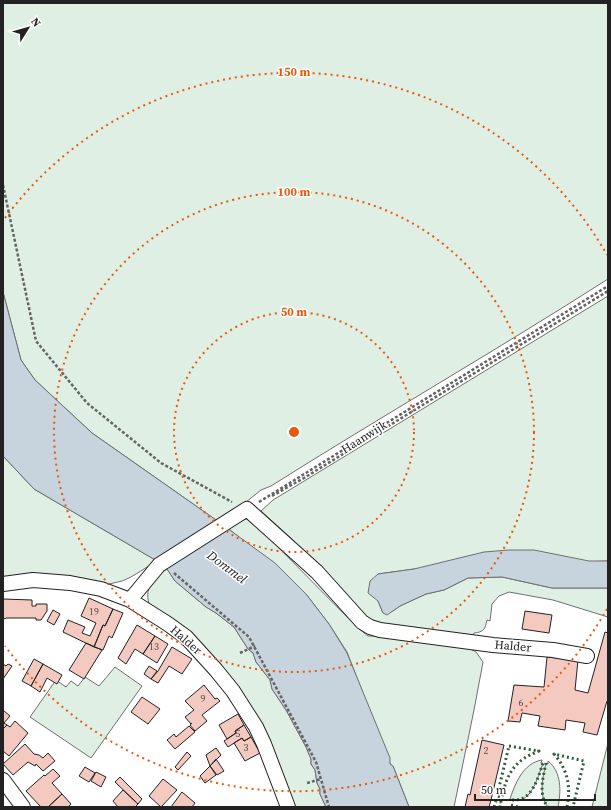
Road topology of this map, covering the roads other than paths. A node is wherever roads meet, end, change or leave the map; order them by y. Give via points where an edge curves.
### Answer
1 (3, 584) edge
2 (130, 600) junction
3 (587, 656) dead end
4 (3, 780) edge
5 (24, 807) edge
6 (288, 807) edge

1 - 2 street, Halder via 33,580 70,583 101,589
2 - 3 street, Halder via 159,565 242,512 317,572 362,622 370,627
2 - 6 street, Halder via 186,637 233,690 264,744
4 - 5 street

